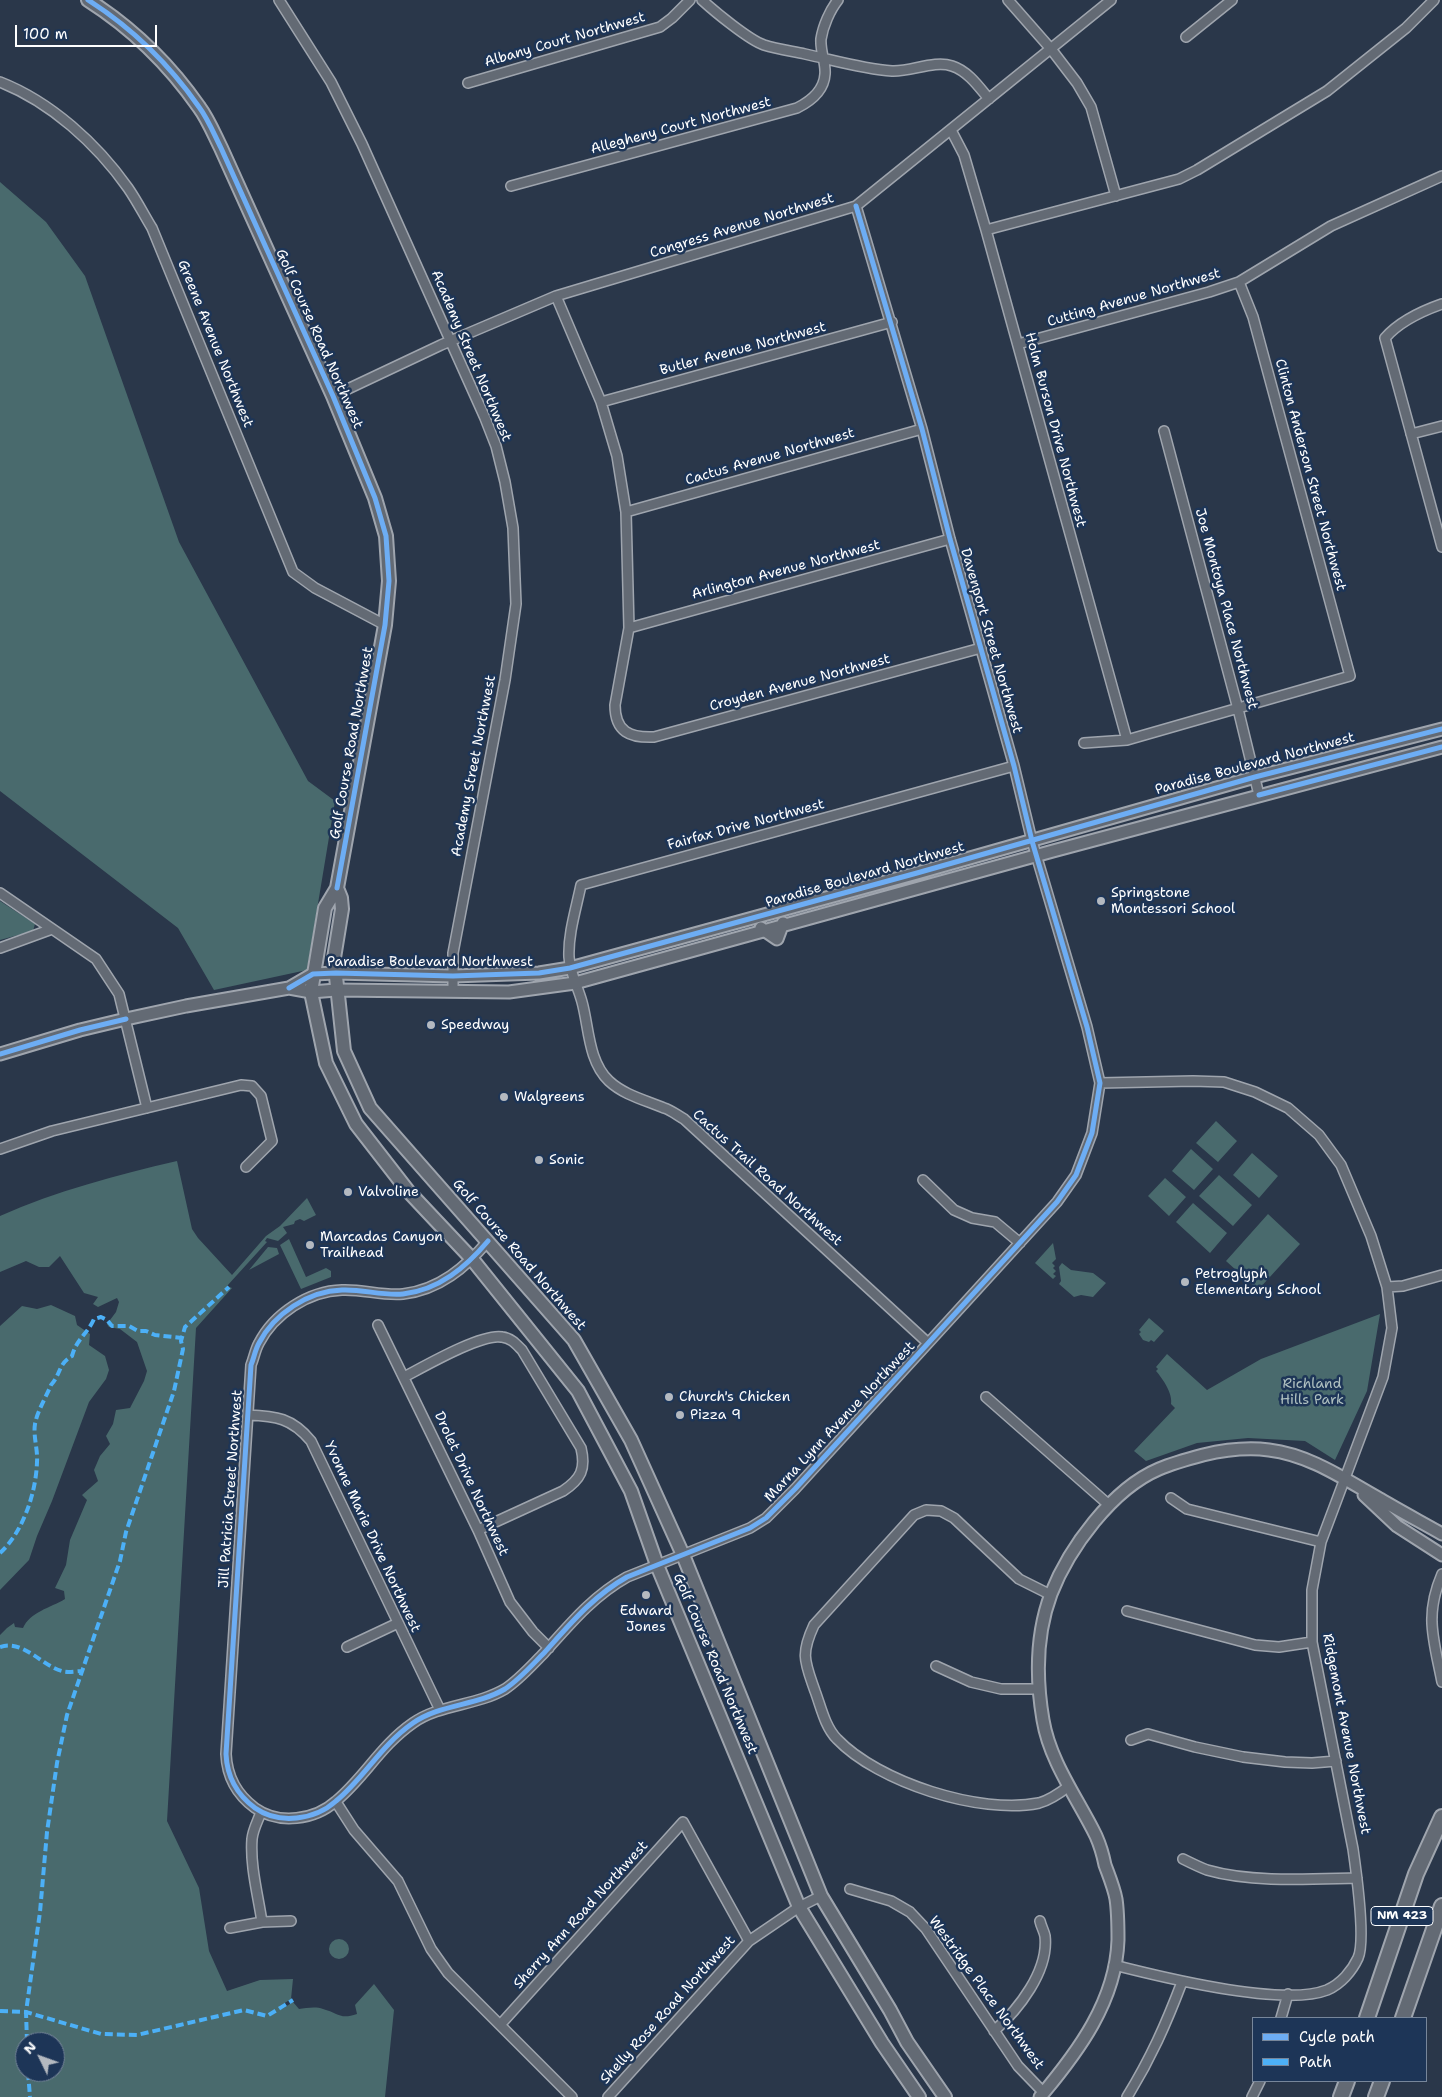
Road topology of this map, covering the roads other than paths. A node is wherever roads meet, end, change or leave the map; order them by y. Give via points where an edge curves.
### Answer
1 (88, 0) edge
2 (279, 0) edge
3 (690, 0) edge
4 (702, 0) edge
5 (838, 0) edge
6 (1008, 0) edge
7 (1111, 0) edge
8 (1232, 0) edge
9 (1434, 0) edge
10 (1186, 37) dead end
11 (1051, 49) junction
12 (823, 58) junction
13 (0, 82) edge
14 (468, 83) dead end
15 (989, 99) junction
16 (951, 130) junction
17 (1442, 176) edge
18 (510, 186) dead end
19 (1116, 196) junction
20 (856, 206) junction
21 (986, 230) junction
22 (1239, 282) junction
23 (556, 296) junction
24 (1442, 304) edge
25 (892, 322) junction
26 (451, 341) junction
27 (1018, 344) junction
28 (333, 396) junction
29 (601, 402) junction
30 (1442, 426) edge
31 (922, 429) junction
32 (1164, 431) dead end
33 (1411, 434) junction
34 (626, 512) junction
35 (950, 539) junction
36 (1441, 543) edge
37 (385, 625) junction
38 (629, 628) junction
39 (981, 648) junction
40 (1238, 709) junction
41 (1442, 729) edge
42 (1127, 740) junction
43 (1084, 743) dead end
44 (1442, 747) edge
45 (1014, 766) junction
46 (1255, 777) junction
47 (1259, 795) junction
48 (1032, 841) junction
49 (1037, 855) junction
50 (964, 858) junction
51 (924, 887) junction
52 (337, 888) junction
53 (0, 893) edge
54 (794, 907) junction
55 (747, 920) junction
56 (782, 926) junction
57 (52, 930) junction
58 (765, 930) junction
59 (683, 937) junction
60 (707, 947) junction
61 (0, 948) edge
62 (570, 968) junction
63 (336, 973) junction
64 (313, 974) junction
65 (453, 976) junction
66 (575, 983) junction
67 (289, 988) junction
68 (336, 990) junction
69 (453, 990) junction
70 (311, 992) junction
71 (126, 1019) junction
72 (0, 1054) edge
73 (1100, 1083) junction
74 (147, 1108) junction
75 (0, 1149) edge
76 (246, 1168) dead end
77 (923, 1180) dead end
78 (488, 1241) junction
79 (1020, 1243) junction
80 (472, 1260) junction
81 (1442, 1275) edge
82 (1387, 1287) junction
83 (378, 1325) dead end
84 (928, 1343) junction
85 (404, 1376) junction
86 (986, 1397) dead end
87 (248, 1415) junction
88 (1345, 1479) junction
89 (1171, 1498) dead end
90 (1109, 1505) junction
91 (478, 1530) junction
92 (1442, 1534) edge
93 (1321, 1542) junction
94 (682, 1555) junction
95 (1442, 1555) edge
96 (657, 1565) junction
97 (1442, 1574) edge
98 (1051, 1595) junction
99 (1126, 1611) dead end
100 (398, 1623) junction
101 (1312, 1642) junction
102 (347, 1647) dead end
103 (548, 1648) junction
104 (936, 1666) dead end
105 (1442, 1682) edge
106 (1038, 1689) junction
107 (440, 1710) junction
108 (1131, 1740) dead end
109 (1336, 1761) junction
110 (1069, 1786) junction
111 (336, 1802) junction
112 (261, 1812) junction
113 (1442, 1816) edge
114 (1183, 1859) dead end
115 (1357, 1878) junction
116 (850, 1889) dead end
117 (821, 1896) junction
118 (1442, 1906) edge
119 (799, 1907) junction
120 (291, 1921) dead end
121 (1040, 1921) dead end
122 (262, 1922) junction
123 (230, 1928) dead end
124 (749, 1940) junction
125 (1114, 1965) junction
126 (1182, 1982) junction
127 (1288, 1994) junction
128 (1281, 2017) edge
129 (1367, 2017) edge
130 (1403, 2017) edge
131 (500, 2026) junction
132 (994, 2031) junction
133 (1260, 2082) edge
134 (1347, 2082) edge
135 (1382, 2082) edge
136 (1042, 2095) edge
137 (572, 2097) edge
138 (608, 2097) edge
139 (919, 2097) edge
140 (945, 2097) edge
141 (1127, 2097) edge
142 (1252, 2097) edge
143 (1341, 2097) edge
144 (1376, 2097) edge

1 - 28 main road, Golf Course Road Northwest via 156,53 200,108
2 - 26 street, Academy Street Northwest via 331,82
3 - 14 street, Albany Court Northwest via 660,27
4 - 12 street via 762,44
5 - 12 street, Allegheny Court Northwest via 821,39
6 - 11 street
7 - 11 street, Congress Avenue Northwest
8 - 10 street
9 - 19 street via 1406,28 1306,106 1179,179
11 - 15 street, Congress Avenue Northwest
11 - 19 street via 1091,107
12 - 15 street via 906,71 937,65 951,66 963,71
12 - 18 street, Allegheny Court Northwest via 825,74 821,89 812,101 797,108
13 - 37 street, Greene Avenue Northwest via 33,99 95,148 138,204 152,228 293,572 315,588
15 - 16 street, Congress Avenue Northwest
16 - 20 street, Congress Avenue Northwest
16 - 21 street, Holm Burson Drive Northwest via 964,156
17 - 22 street, Cutting Avenue Northwest via 1331,226
19 - 21 street
20 - 23 street, Congress Avenue Northwest
20 - 25 street, Davenport Street Northwest
21 - 27 street, Holm Burson Drive Northwest
22 - 27 street, Cutting Avenue Northwest
22 - 40 street, Clinton Anderson Street Northwest via 1254,317 1350,676
23 - 26 street, Congress Avenue Northwest
23 - 29 street
24 - 33 street via 1392,330 1385,338
25 - 29 street, Butler Avenue Northwest
25 - 31 street, Davenport Street Northwest
26 - 28 street, Congress Avenue Northwest
26 - 65 street, Academy Street Northwest via 496,446 513,528 516,596 505,680 454,953
27 - 42 street, Holm Burson Drive Northwest
28 - 37 main road, Golf Course Road Northwest via 375,498 386,536 389,581
29 - 34 street via 617,456
30 - 33 street
31 - 34 street, Cactus Avenue Northwest
31 - 35 street, Davenport Street Northwest
32 - 40 street, Joe Montoya Place Northwest
33 - 36 street
34 - 38 street
35 - 38 street, Arlington Avenue Northwest
35 - 39 street, Davenport Street Northwest
37 - 52 main road, Golf Course Road Northwest
38 - 39 street, Croyden Avenue Northwest via 615,705 617,719 625,732 637,738 654,737
39 - 45 street, Davenport Street Northwest
40 - 42 street
40 - 46 street, Joe Montoya Place Northwest
41 - 46 street, Paradise Boulevard Northwest
42 - 43 street
44 - 47 street, Paradise Boulevard Northwest
45 - 48 street, Davenport Street Northwest
45 - 62 street, Fairfax Drive Northwest via 581,886 571,931
46 - 47 street, Joe Montoya Place Northwest
46 - 48 street, Paradise Boulevard Northwest
47 - 49 street, Paradise Boulevard Northwest
48 - 49 street, Davenport Street Northwest
48 - 50 street, Paradise Boulevard Northwest
49 - 51 street, Paradise Boulevard Northwest
49 - 73 street, Davenport Street Northwest
50 - 51 street via 932,876
50 - 54 street, Paradise Boulevard Northwest
51 - 56 street, Paradise Boulevard Northwest
52 - 63 main road, Golf Course Road Northwest via 342,909 334,958
52 - 64 main road, Golf Course Road Northwest via 324,908
53 - 57 street
54 - 55 street, Paradise Boulevard Northwest
54 - 56 street
55 - 58 street
55 - 59 street, Paradise Boulevard Northwest
56 - 58 street, Paradise Boulevard Northwest via 777,938
57 - 61 street
57 - 71 street via 96,959 119,994
58 - 60 street, Paradise Boulevard Northwest
59 - 60 street
59 - 62 street, Paradise Boulevard Northwest
60 - 66 street, Paradise Boulevard Northwest
62 - 65 street, Paradise Boulevard Northwest via 539,973
62 - 66 street, Fairfax Drive Northwest
63 - 64 street, Paradise Boulevard Northwest
63 - 65 street, Paradise Boulevard Northwest
63 - 68 main road, Golf Course Road Northwest
64 - 67 street, Paradise Boulevard Northwest
64 - 70 main road, Golf Course Road Northwest
65 - 69 street, Academy Street Northwest
66 - 69 street, Paradise Boulevard Northwest via 509,992
66 - 84 street, Cactus Trail Road Northwest via 598,1065 608,1080 626,1093 666,1108 684,1119
67 - 70 street, Paradise Boulevard Northwest
67 - 71 street, Paradise Boulevard Northwest
68 - 69 street, Paradise Boulevard Northwest
68 - 70 street, Paradise Boulevard Northwest
68 - 78 main road, Golf Course Road Northwest via 344,1051 370,1108
70 - 80 main road, Golf Course Road Northwest via 326,1063 356,1124 408,1191
71 - 72 street, Paradise Boulevard Northwest
71 - 74 street
73 - 79 street, Marna Lynn Avenue Northwest via 1092,1133 1076,1175
73 - 82 street, Ridgemont Avenue Northwest via 1224,1082 1288,1108 1319,1135 1341,1165 1371,1236
74 - 75 street via 52,1131
74 - 76 street via 252,1086 262,1096 272,1141
77 - 79 street via 954,1210 972,1218 995,1222
78 - 80 street, Jill Patricia Street Northwest
78 - 94 main road, Golf Course Road Northwest via 574,1340 631,1440
79 - 84 street, Marna Lynn Avenue Northwest
80 - 87 street, Jill Patricia Street Northwest via 442,1282 424,1289 382,1295 354,1290 333,1291 292,1306 272,1324 258,1344 252,1365
80 - 96 main road, Golf Course Road Northwest via 578,1391 631,1491
81 - 82 street
82 - 88 street, Ridgemont Avenue Northwest via 1392,1328 1383,1377
83 - 85 street, Drolet Drive Northwest
84 - 94 street, Marna Lynn Avenue Northwest via 766,1518 750,1528
85 - 91 street, Drolet Drive Northwest
85 - 91 street via 483,1338 504,1337 522,1350 581,1448 584,1460 574,1483
86 - 90 street
87 - 100 street, Yvonne Marie Drive Northwest via 282,1418 304,1431 312,1441
87 - 112 street, Jill Patricia Street Northwest via 226,1754 232,1783 250,1805
88 - 90 street via 1300,1456 1267,1450 1228,1449 1157,1470
88 - 92 street
88 - 93 street, Ridgemont Avenue Northwest
88 - 95 street via 1397,1526
89 - 93 street via 1187,1509
90 - 98 street via 1086,1531 1065,1564
91 - 103 street, Drolet Drive Northwest via 510,1602
93 - 101 street, Ridgemont Avenue Northwest via 1312,1590
94 - 96 street, Marna Lynn Avenue Northwest
94 - 117 main road, Golf Course Road Northwest
96 - 103 street, Marna Lynn Avenue Northwest via 610,1587 584,1609
96 - 119 main road, Golf Course Road Northwest
97 - 105 street via 1431,1614
98 - 106 street via 1041,1632
98 - 110 street via 1019,1579 954,1518 940,1511 926,1510 914,1515 814,1625 806,1642 805,1659 827,1725 835,1738 858,1757 911,1785 982,1803 1014,1804 1039,1803
99 - 101 street via 1255,1645 1279,1647
100 - 102 street
100 - 107 street, Yvonne Marie Drive Northwest
101 - 109 street, Ridgemont Avenue Northwest
103 - 107 street, Marna Lynn Avenue Northwest via 526,1672 505,1688 481,1700
104 - 106 street via 971,1682 1001,1689
106 - 110 street via 1044,1724
107 - 111 street, Marna Lynn Avenue Northwest via 420,1718 396,1735
108 - 109 street via 1148,1734 1243,1758 1285,1762
109 - 115 street, Ridgemont Avenue Northwest
110 - 125 street via 1097,1838 1116,1900 1118,1942
111 - 112 street, Jill Patricia Street Northwest via 301,1818 284,1818
111 - 131 street via 354,1830 398,1881 431,1949 448,1973
112 - 122 street via 252,1838
113 - 129 main road, NM 423 via 1416,1874
114 - 115 street via 1208,1870 1249,1876 1286,1880
115 - 127 street, Ridgemont Avenue Northwest via 1361,1936 1359,1956 1350,1972 1327,1990
116 - 132 street, Westridge Place Northwest via 891,1901 910,1912 926,1929
117 - 119 street
117 - 140 main road, Golf Course Road Northwest via 907,2042
118 - 130 main road, NM 423
119 - 124 street
119 - 139 main road, Golf Course Road Northwest
120 - 122 street
121 - 132 street via 1045,1943 1037,1976 1013,2013
122 - 123 street
124 - 131 street, Sherry Ann Road Northwest via 683,1822
124 - 138 street, Shelly Rose Road Northwest
125 - 126 street, Ridgemont Avenue Northwest
125 - 136 street via 1111,1984 1093,2025
126 - 127 street, Ridgemont Avenue Northwest
126 - 141 street via 1168,2022
127 - 128 street
131 - 137 street
132 - 136 street, Westridge Place Northwest
133 - 142 street
134 - 143 main road
135 - 144 main road

